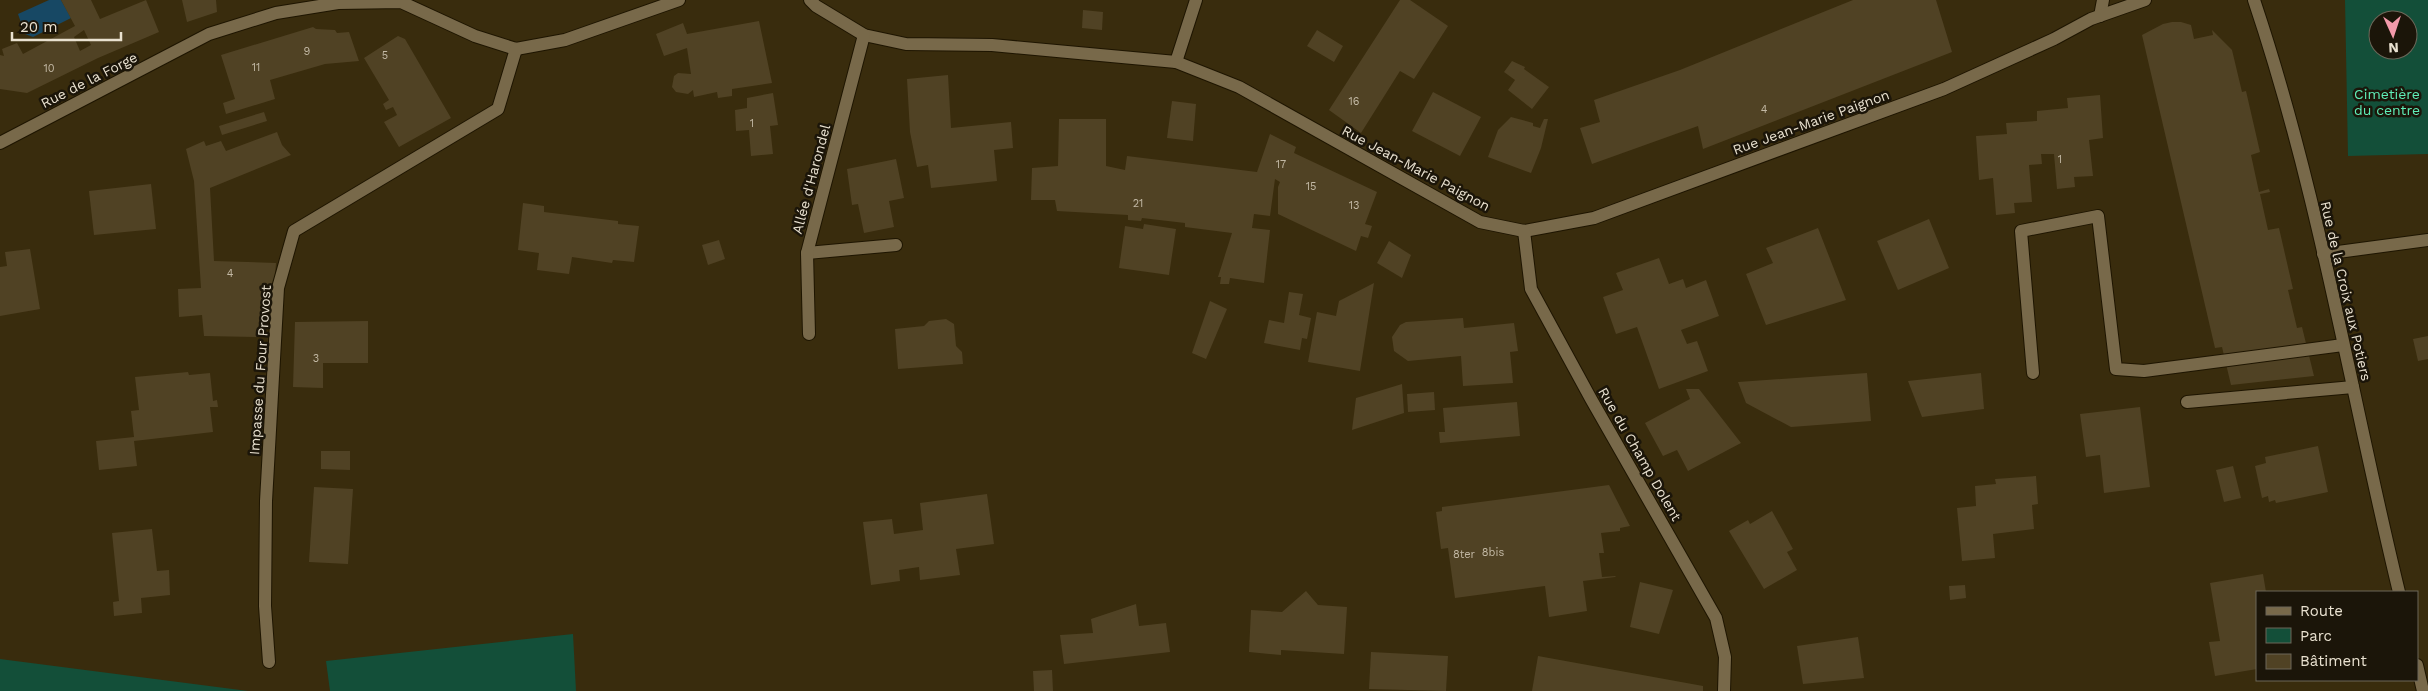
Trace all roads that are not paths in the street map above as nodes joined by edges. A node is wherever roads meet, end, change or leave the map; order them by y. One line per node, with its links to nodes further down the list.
1 (679, 0): 10 (street, Rue de la Forge)
2 (810, 0): 9 (street, Rue Jean-Marie Paignon)
3 (1196, 0): 11 (street)
4 (2103, 0): 8 (street)
5 (2145, 0): 8 (street, Rue Jean-Marie Paignon)
6 (2254, 0): 17 (street, Rue de la Croix aux Potiers)
7 (401, 1): 10 (street, Rue de la Forge); 12 (street, Rue de la Forge)
8 (2100, 16): 13 (street, Rue Jean-Marie Paignon)
9 (864, 35): 11 (street, Rue Jean-Marie Paignon); 16 (street, Allée d'Harondel)
10 (516, 49): 24 (street, Impasse du Four Provost)
11 (1176, 62): 13 (street, Rue Jean-Marie Paignon)
12 (0, 143)
13 (1524, 232): 26 (street, Rue du Champ Dolent)
14 (2428, 240): 17 (street)
15 (896, 245): 16 (street)
16 (807, 253): 18 (street, Allée d'Harondel)
17 (2323, 254): 19 (street, Rue de la Croix aux Potiers)
18 (809, 334)
19 (2343, 345): 20 (street); 21 (street, Rue de la Croix aux Potiers)
20 (2033, 374)
21 (2353, 387): 22 (street); 23 (street, Rue de la Croix aux Potiers)
22 (2187, 402)
23 (2399, 591)
24 (269, 662)
25 (2418, 669): 27 (street)
26 (1724, 691)
27 (2423, 691)

